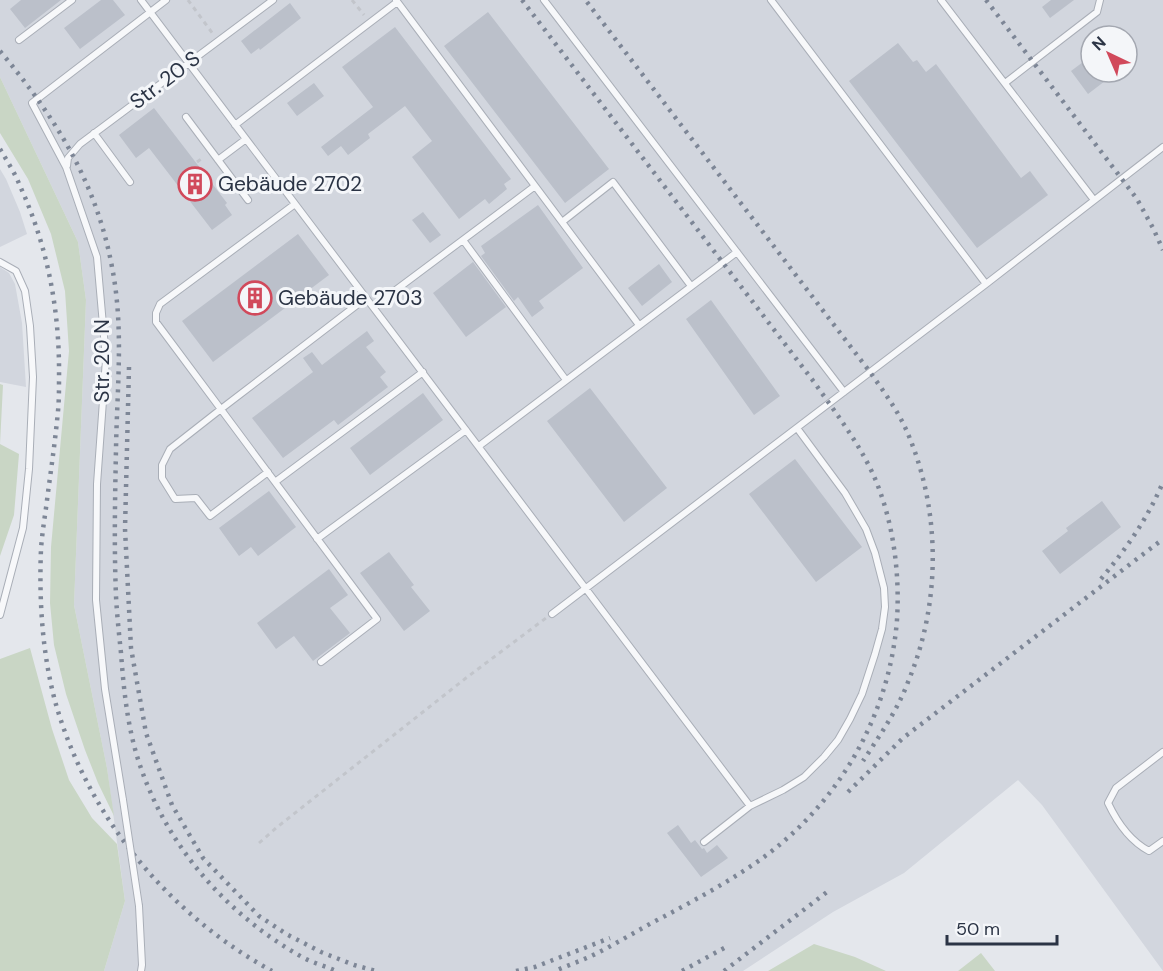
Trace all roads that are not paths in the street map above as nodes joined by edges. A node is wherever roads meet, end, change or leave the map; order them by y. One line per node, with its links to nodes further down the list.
1 (72, 0): 11 (lane)
2 (141, 0): 10 (lane)
3 (166, 0): 10 (lane, Str. 20 N)
4 (273, 0): 12 (lane, Str. 20 S)
5 (544, 0): 28 (lane)
6 (771, 0): 30 (lane)
7 (941, 0): 13 (lane)
8 (1101, 0): 13 (lane)
9 (397, 1): 15 (lane); 22 (lane)
10 (150, 12): 12 (lane); 20 (lane, Str. 20 N)
11 (19, 40)
12 (188, 63): 15 (lane); 16 (lane, Str. 20 S)
13 (1005, 83): 24 (lane)
14 (186, 117): 19 (lane)
15 (235, 125): 17 (lane)
16 (94, 133): 20 (lane, Str. 20 S); 21 (lane)
17 (246, 139): 19 (lane); 25 (lane)
18 (1163, 147): 24 (lane)
19 (218, 160): 23 (lane)
20 (66, 167): 53 (lane, Str. 20 N, bridge)
21 (130, 182)
22 (535, 186): 26 (lane); 27 (lane)
23 (248, 200)
24 (1094, 200): 30 (lane)
25 (295, 204): 32 (lane); 38 (lane)
26 (562, 222): 31 (lane); 34 (lane)
27 (463, 240): 33 (lane); 36 (lane)
28 (737, 252): 31 (lane); 37 (lane)
29 (0, 262): 47 (lane)
30 (986, 284): 37 (lane)
31 (692, 286): 34 (lane)
32 (366, 298): 33 (lane); 38 (lane)
33 (373, 307): 35 (lane)
34 (639, 326): 36 (lane)
35 (423, 372): 40 (lane); 43 (lane)
36 (566, 380): 41 (lane)
37 (844, 392): 39 (lane)
38 (220, 409): 42 (lane); 42 (lane)
39 (797, 428): 45 (lane); 50 (lane)
40 (466, 430): 41 (lane); 44 (lane)
41 (479, 446): 45 (lane)
42 (268, 472): 43 (lane)
43 (275, 482): 44 (lane)
44 (318, 538): 48 (lane)
45 (586, 588): 46 (lane); 50 (lane)
46 (552, 614)
47 (0, 615)
48 (321, 662)
49 (1163, 752): 51 (lane)
50 (750, 806): 52 (lane)
51 (1163, 841)
52 (704, 842)
53 (141, 971)

